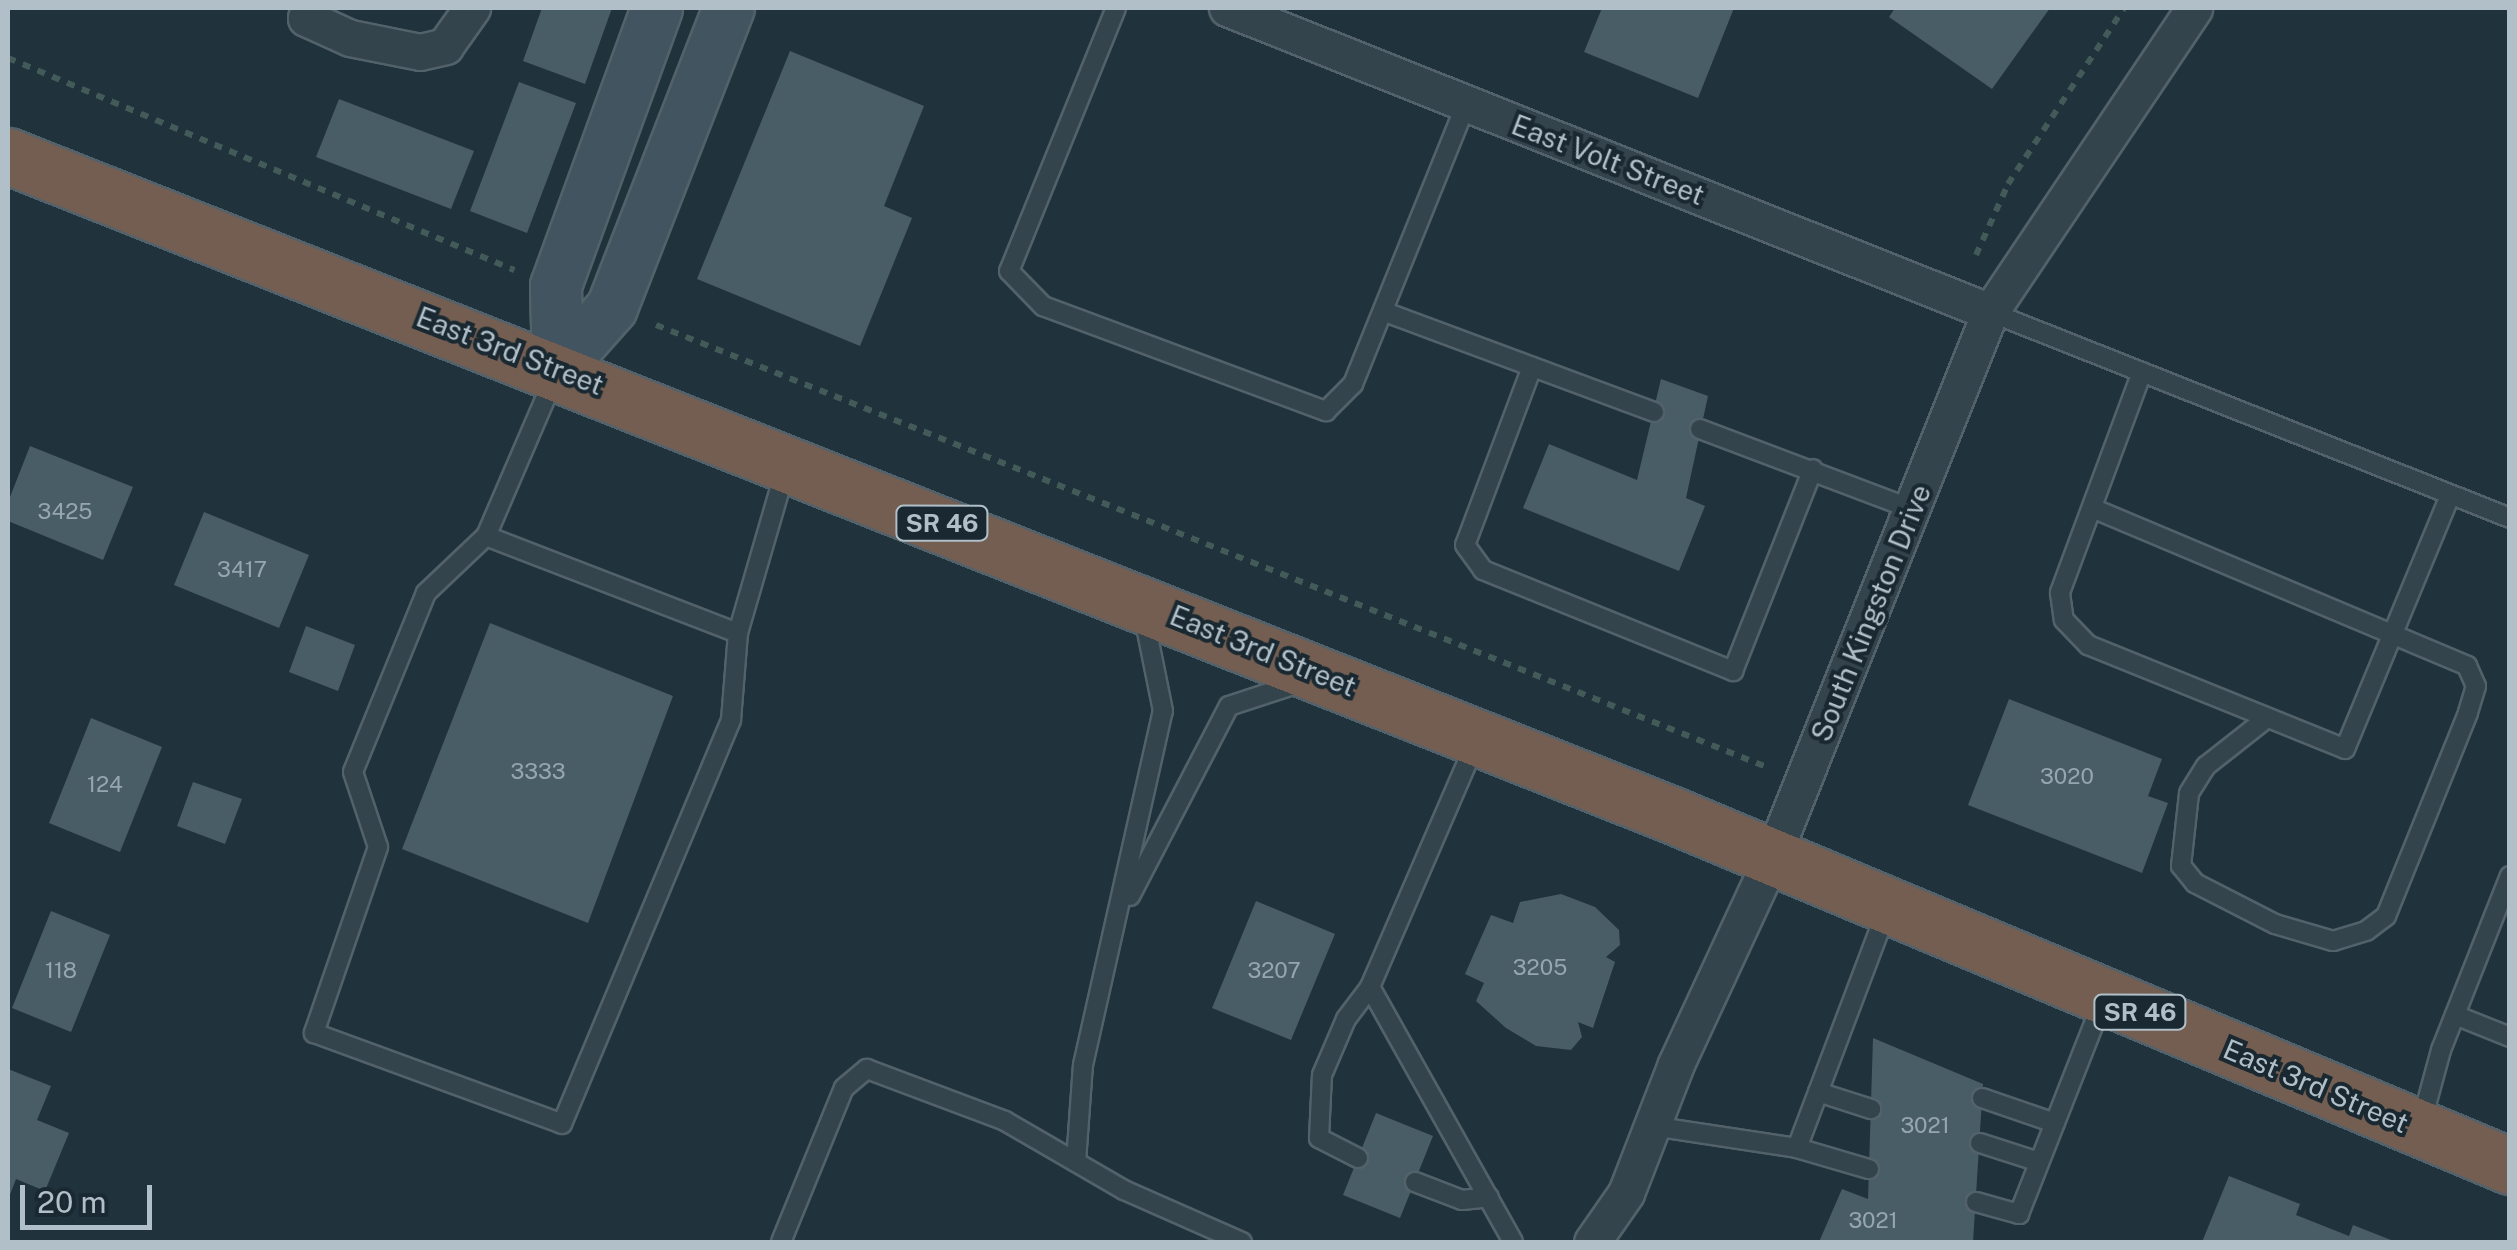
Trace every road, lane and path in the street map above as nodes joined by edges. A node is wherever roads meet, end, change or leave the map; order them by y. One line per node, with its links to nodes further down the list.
1 (311, 8): 2 (street)
2 (472, 8)
3 (657, 8): 17 (street)
4 (729, 8): 17 (street)
5 (1116, 8): 14 (lane)
6 (1227, 8): 10 (street, East Volt Street)
7 (2124, 8): 13 (path)
8 (2194, 8): 13 (street, South Kingston Drive)
9 (8, 58): 12 (path)
10 (1466, 105): 13 (street, East Volt Street); 14 (lane)
11 (8, 156): 17 (highway, East 3rd Street / SR 46)
12 (520, 273)
13 (1974, 306): 18 (lane); 25 (street, South Kingston Drive)
14 (1385, 312): 16 (lane)
15 (670, 331): 34 (path)
16 (1532, 367): 19 (lane); 22 (lane)
17 (558, 369): 21 (highway, East 3rd Street / SR 46); 27 (lane)
18 (2142, 372): 23 (lane); 24 (lane)
19 (1654, 412)
20 (1700, 429): 22 (lane)
21 (788, 461): 28 (highway, East 3rd Street / SR 46); 29 (lane)
22 (1813, 469): 25 (lane)
23 (2450, 494): 26 (lane); 30 (lane)
24 (2092, 508): 30 (lane); 32 (lane)
25 (1914, 510): 35 (street, South Kingston Drive)
26 (2510, 518)
27 (486, 536): 29 (lane); 29 (lane)
28 (1119, 594): 31 (highway, East 3rd Street / SR 46); 38 (lane)
29 (738, 633)
30 (2393, 633): 32 (lane); 32 (lane)
31 (1326, 677): 33 (highway, East 3rd Street / SR 46); 38 (lane)
32 (2268, 718)
33 (1478, 737): 35 (highway, East 3rd Street / SR 46); 39 (lane)
34 (1745, 759)
35 (1773, 856): 37 (highway, East 3rd Street / SR 46); 47 (street, South Kingston Drive)
36 (2510, 876): 41 (lane)
37 (1889, 904): 40 (highway, East 3rd Street / SR 46); 43 (lane)
38 (1118, 918): 52 (lane)
39 (1370, 988): 51 (lane); 57 (lane)
40 (2104, 997): 46 (lane); 48 (highway, East 3rd Street / SR 46)
41 (2455, 1015): 42 (lane); 48 (lane)
42 (2510, 1038)
43 (1818, 1092): 45 (lane); 50 (lane)
44 (1982, 1098): 46 (lane)
45 (1870, 1109)
46 (2055, 1123): 53 (lane)
47 (1652, 1126): 50 (lane); 62 (street, South Kingston Drive)
48 (2420, 1130): 54 (highway, East 3rd Street / SR 46)
49 (1980, 1143): 53 (lane)
50 (1797, 1148): 55 (lane)
51 (1358, 1158)
52 (1076, 1162): 59 (lane); 60 (lane)
53 (2040, 1162): 58 (lane)
54 (2510, 1166)
55 (1869, 1169)
56 (1415, 1182): 57 (lane)
57 (1489, 1197): 61 (lane)
58 (1976, 1202)
59 (781, 1242)
60 (1242, 1242)
61 (1513, 1242)
62 (1592, 1242)

